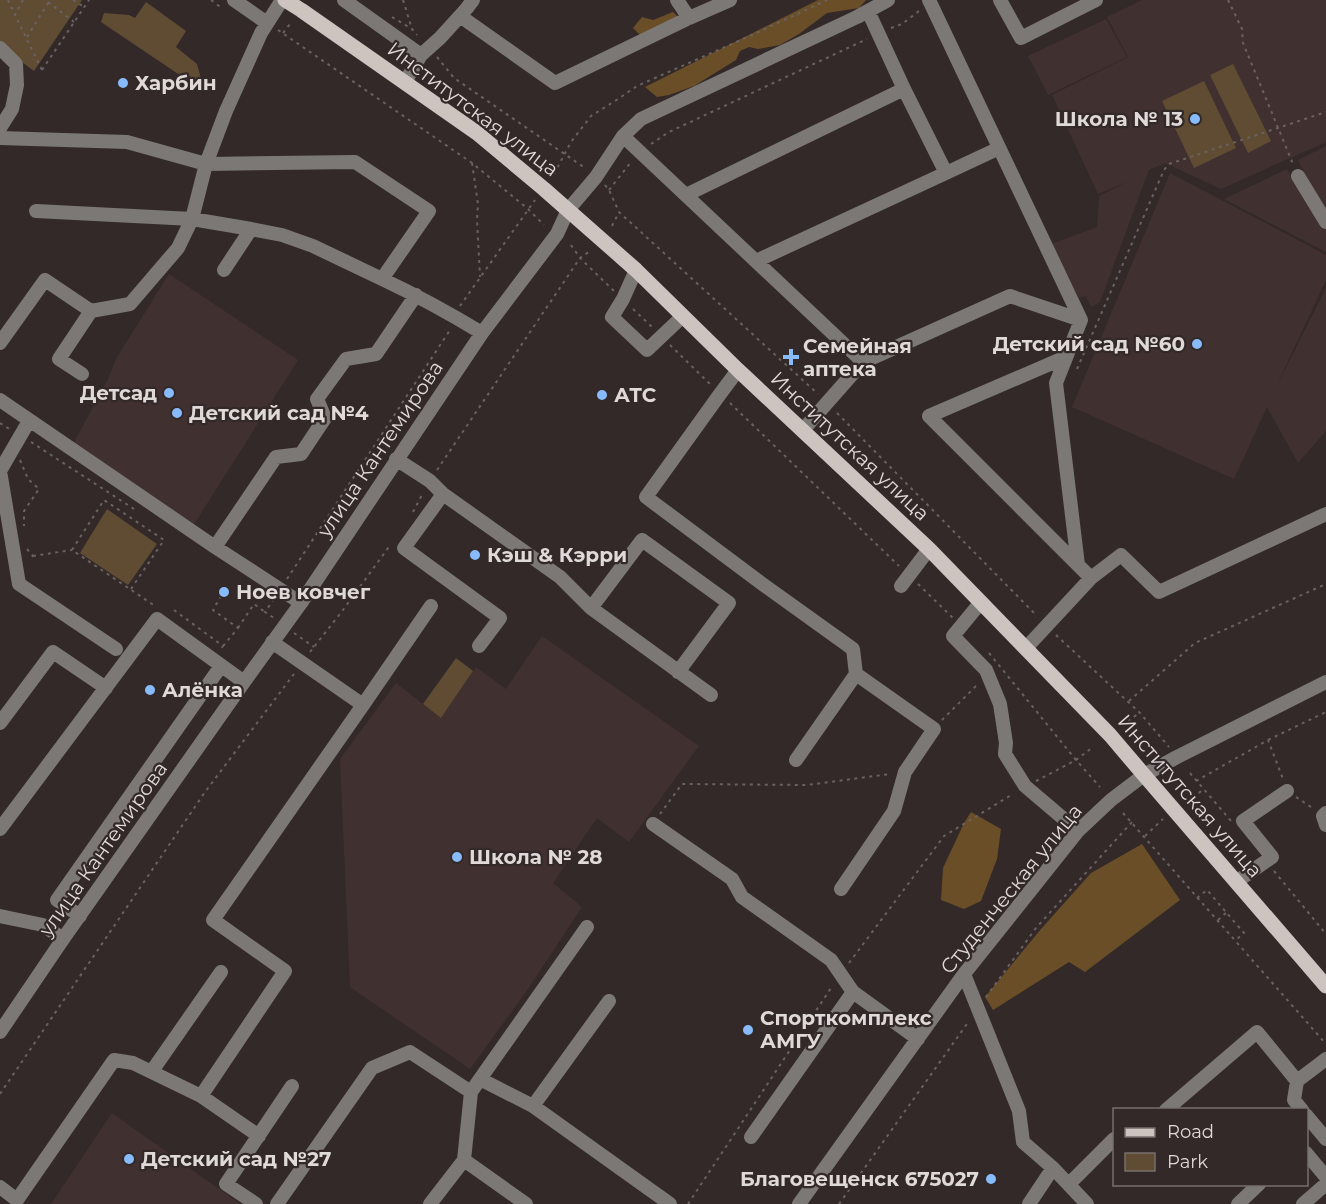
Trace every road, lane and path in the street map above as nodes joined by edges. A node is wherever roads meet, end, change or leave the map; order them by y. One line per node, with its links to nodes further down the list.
1 (8, 0): 22 (path)
2 (23, 0): 22 (path)
3 (73, 0): 19 (path)
4 (89, 0): 19 (path)
5 (211, 0): 20 (path)
6 (284, 0): 27 (street); 35 (main road, Институтская улица)
7 (344, 0): 34 (street)
8 (403, 0): 29 (path)
9 (473, 0): 23 (street)
10 (676, 0): 25 (street)
11 (730, 0): 25 (street)
12 (827, 0): 44 (path)
13 (888, 0): 21 (street, улица Кантемирова)
14 (1000, 0): 15 (street)
15 (1096, 0)
16 (1228, 0): 39 (path)
17 (49, 1): 26 (path); 32 (path)
18 (931, 2): 31 (path); 73 (street)
19 (84, 7): 26 (path)
20 (232, 7): 27 (street)
21 (868, 10): 31 (street); 40 (street, улица Кантемирова)
22 (15, 15): 32 (path)
23 (459, 16): 25 (street); 34 (street)
24 (393, 17): 29 (path)
25 (689, 18)
26 (74, 22): 32 (path)
27 (267, 22): 30 (path); 46 (street)
28 (290, 24): 30 (path)
29 (412, 29): 34 (path)
30 (282, 33): 45 (path)
31 (878, 34): 36 (street); 43 (path)
32 (27, 37)
33 (0, 48): 38 (street)
34 (425, 51): 35 (street); 44 (path)
35 (405, 82): 54 (main road, Институтская улица)
36 (904, 89): 48 (street); 51 (street)
37 (1326, 112): 39 (path)
38 (0, 128)
39 (1278, 128): 50 (path); 80 (path)
40 (623, 136): 43 (street); 54 (street, улица Кантемирова)
41 (0, 138): 46 (street)
42 (993, 151): 48 (street)
43 (639, 152): 51 (street); 56 (path)
44 (565, 153): 47 (path); 49 (path)
45 (472, 163): 53 (path); 66 (path)
46 (206, 164): 58 (street); 67 (street)
47 (587, 170)
48 (946, 173): 63 (street)
49 (554, 174)
50 (1298, 176): 57 (street)
51 (686, 195): 63 (street)
52 (536, 199): 53 (path)
53 (528, 209): 59 (path); 66 (path)
54 (568, 210): 65 (main road, Институтская улица); 74 (street, улица Кантемирова)
55 (36, 211): 58 (street)
56 (619, 212): 60 (path); 84 (path)
57 (1324, 213)
58 (192, 219): 61 (street); 70 (street)
59 (544, 225)
60 (612, 226)
61 (251, 229): 64 (street); 67 (street)
62 (571, 245): 69 (path)
63 (756, 261): 78 (street)
64 (224, 270)
65 (636, 270): 69 (street); 72 (main road, Институтская улица)
66 (480, 277): 71 (path)
67 (382, 279): 68 (street)
68 (416, 295): 71 (street); 96 (street)
69 (623, 299): 75 (path); 75 (street)
70 (91, 311): 76 (street); 81 (street)
71 (455, 316): 74 (street); 106 (path)
72 (683, 316): 75 (street); 79 (main road, Институтская улица)
73 (1081, 320): 77 (street); 78 (street)
74 (482, 333): 89 (street, улица Кантемирова)
75 (661, 336): 82 (path)
76 (0, 343)
77 (1066, 357): 101 (street); 101 (street)
78 (863, 362): 84 (street)
79 (738, 370): 82 (street); 87 (main road, Институтская улица)
80 (1076, 371)
81 (82, 374)
82 (720, 394): 103 (path); 129 (street)
83 (0, 400): 85 (street)
84 (827, 403): 87 (street); 117 (path)
85 (29, 421): 88 (street); 96 (street)
86 (0, 423): 88 (path)
87 (803, 430): 97 (main road, Институтская улица)
88 (21, 436): 92 (path); 125 (street)
89 (396, 459): 91 (street); 109 (street, улица Кантемирова)
90 (20, 461): 94 (path)
91 (443, 494): 111 (street); 122 (street)
92 (139, 512)
93 (1326, 514): 102 (street)
94 (23, 532)
95 (23, 543): 99 (path)
96 (215, 548): 106 (street)
97 (929, 549): 103 (street); 108 (main road, Институтская улица)
98 (72, 550): 99 (path); 105 (path); 105 (path)
99 (33, 556): 100 (path)
100 (25, 564)
101 (1078, 565): 102 (street)
102 (1091, 578): 117 (street)
103 (905, 581): 116 (path)
104 (1326, 584): 135 (path)
105 (131, 589): 114 (path)
106 (281, 589): 109 (street); 113 (path)
107 (221, 596): 118 (path)
108 (981, 602): 116 (street); 124 (main road, Институтская улица)
109 (301, 603): 120 (street, улица Кантемирова)
110 (431, 606): 136 (street)
111 (591, 608): 128 (street); 128 (street)
112 (174, 610): 121 (path)
113 (265, 612): 115 (path); 118 (path)
114 (145, 614)
115 (279, 622)
116 (961, 626): 130 (street)
117 (1047, 626): 124 (street); 135 (path)
118 (238, 627): 121 (path)
119 (294, 632): 123 (path)
120 (272, 642): 131 (street, улица Кантемирова); 136 (street)
121 (223, 646): 127 (path)
122 (479, 646)
123 (314, 647)
124 (1026, 648): 148 (main road, Институтская улица)
125 (116, 649)
126 (986, 650): 146 (path)
127 (217, 663): 131 (street); 133 (street); 167 (street)
128 (678, 672): 134 (street)
129 (856, 674): 141 (street); 145 (street)
130 (988, 674): 141 (path); 150 (street)
131 (244, 682): 167 (street, улица Кантемирова)
132 (1326, 682): 148 (street, Студенческая улица)
133 (106, 688): 139 (street); 159 (street)
134 (711, 695)
135 (1128, 702): 138 (path)
136 (363, 705): 187 (street)
137 (1326, 712): 142 (path)
138 (1140, 713): 140 (path); 144 (path)
139 (0, 723)
140 (1122, 726)
141 (934, 729): 147 (street)
142 (1268, 740): 149 (path); 153 (path)
143 (1094, 747): 146 (path)
144 (1168, 747)
145 (796, 760)
146 (1076, 760): 150 (path); 151 (path)
147 (905, 772): 158 (path); 163 (street)
148 (1144, 776): 160 (street, Студенческая улица); 162 (main road, Институтская улица)
149 (1196, 781)
150 (1025, 786): 160 (street); 174 (path)
151 (1100, 787)
152 (1203, 790): 154 (path)
153 (1287, 791): 156 (path); 162 (street)
154 (1186, 801)
155 (1123, 813): 161 (path)
156 (1325, 818)
157 (1162, 819): 161 (path)
158 (653, 824): 174 (street)
159 (0, 829)
160 (1078, 831): 173 (street, Студенческая улица)
161 (1144, 836): 164 (path)
162 (1236, 882): 175 (main road, Институтская улица)
163 (841, 889)
164 (1197, 898): 165 (path); 168 (path)
165 (1227, 912): 168 (path); 171 (path)
166 (0, 916): 170 (street)
167 (80, 916): 170 (street, улица Кантемирова)
168 (1217, 921): 171 (path)
169 (587, 927): 183 (street)
170 (63, 939): 178 (street, улица Кантемирова)
171 (1235, 941): 180 (path)
172 (221, 972): 182 (street)
173 (964, 974): 179 (street, Студенческая улица); 198 (street)
174 (840, 975): 176 (street); 209 (path)
175 (1326, 986)
176 (852, 992): 179 (street); 193 (street)
177 (609, 1001): 188 (street)
178 (0, 1032)
179 (918, 1038): 210 (street, Студенческая улица)
180 (1326, 1044)
181 (1326, 1059): 184 (street)
182 (152, 1071): 187 (street); 203 (street)
183 (480, 1079): 186 (street); 188 (street)
184 (1298, 1081): 189 (street); 190 (street)
185 (292, 1086): 192 (street)
186 (471, 1092): 197 (street); 205 (street)
187 (201, 1096): 192 (street)
188 (533, 1106): 208 (street)
189 (1297, 1106)
190 (1168, 1108)
191 (1308, 1117): 194 (street)
192 (259, 1136): 204 (street)
193 (751, 1137)
194 (1326, 1139)
195 (1113, 1140): 200 (street)
196 (1308, 1156): 199 (street)
197 (464, 1160): 206 (street); 207 (street)
198 (1053, 1168): 200 (street); 211 (street)
199 (1326, 1177)
200 (1069, 1184): 212 (street)
201 (1326, 1184): 214 (street)
202 (1258, 1186): 213 (street)
203 (0, 1187)
204 (256, 1204)
205 (277, 1204)
206 (430, 1204)
207 (526, 1204)
208 (670, 1204)
209 (688, 1204)
210 (799, 1204)
211 (1029, 1204)
212 (1087, 1204)
213 (1238, 1204)
214 (1303, 1204)

